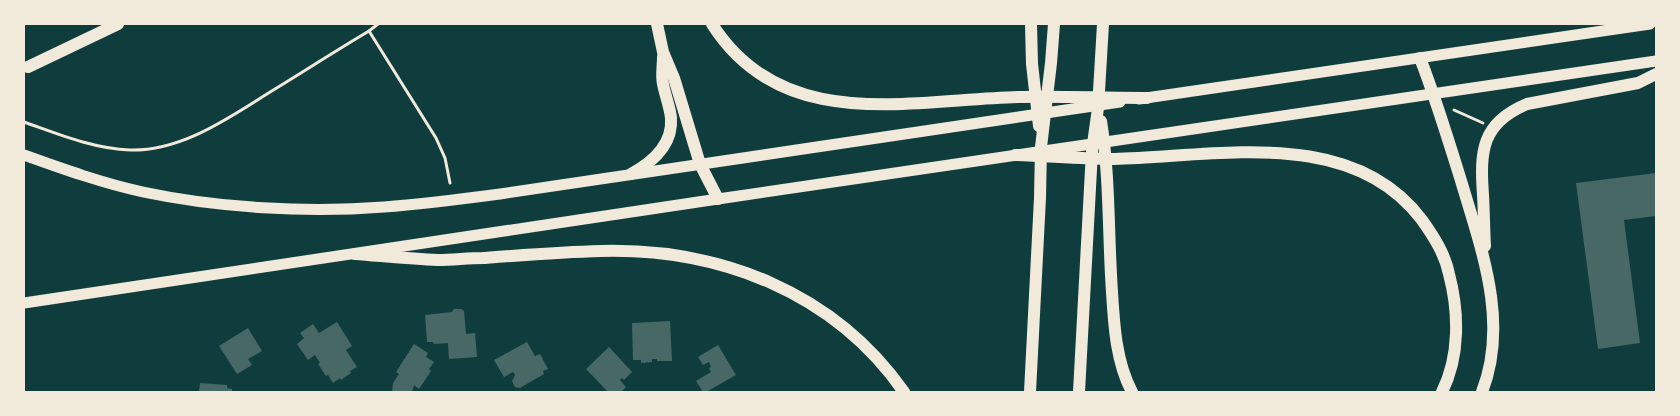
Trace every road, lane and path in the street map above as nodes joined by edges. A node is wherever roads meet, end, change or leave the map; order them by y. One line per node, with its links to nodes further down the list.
1 (118, 24): 13 (highway)
2 (378, 24): 9 (path)
3 (657, 24): 10 (highway)
4 (712, 24): 16 (highway)
5 (1031, 24): 21 (highway)
6 (1054, 24): 21 (highway)
7 (1103, 24): 17 (highway)
8 (1650, 24): 11 (highway)
9 (369, 31): 19 (path); 26 (path)
10 (663, 52): 24 (highway); 25 (highway)
11 (1420, 58): 15 (highway); 16 (highway)
12 (1656, 61): 15 (highway)
13 (28, 67)
14 (1656, 74): 29 (highway)
15 (1434, 94): 23 (highway); 29 (highway)
16 (1147, 98): 24 (highway)
17 (1098, 108): 33 (highway); 34 (highway)
18 (1454, 110): 20 (path)
19 (24, 122)
20 (1486, 125)
21 (1041, 147): 32 (highway)
22 (24, 155): 25 (highway)
23 (1015, 156): 27 (highway); 35 (highway)
24 (700, 164): 25 (highway); 27 (highway)
25 (631, 174)
26 (450, 183)
27 (718, 199): 28 (highway)
28 (355, 254): 30 (highway); 31 (highway)
29 (1486, 263): 36 (highway)
30 (24, 303)
31 (904, 392)
32 (1030, 392)
33 (1079, 392)
34 (1132, 392)
35 (1442, 392)
36 (1482, 392)

